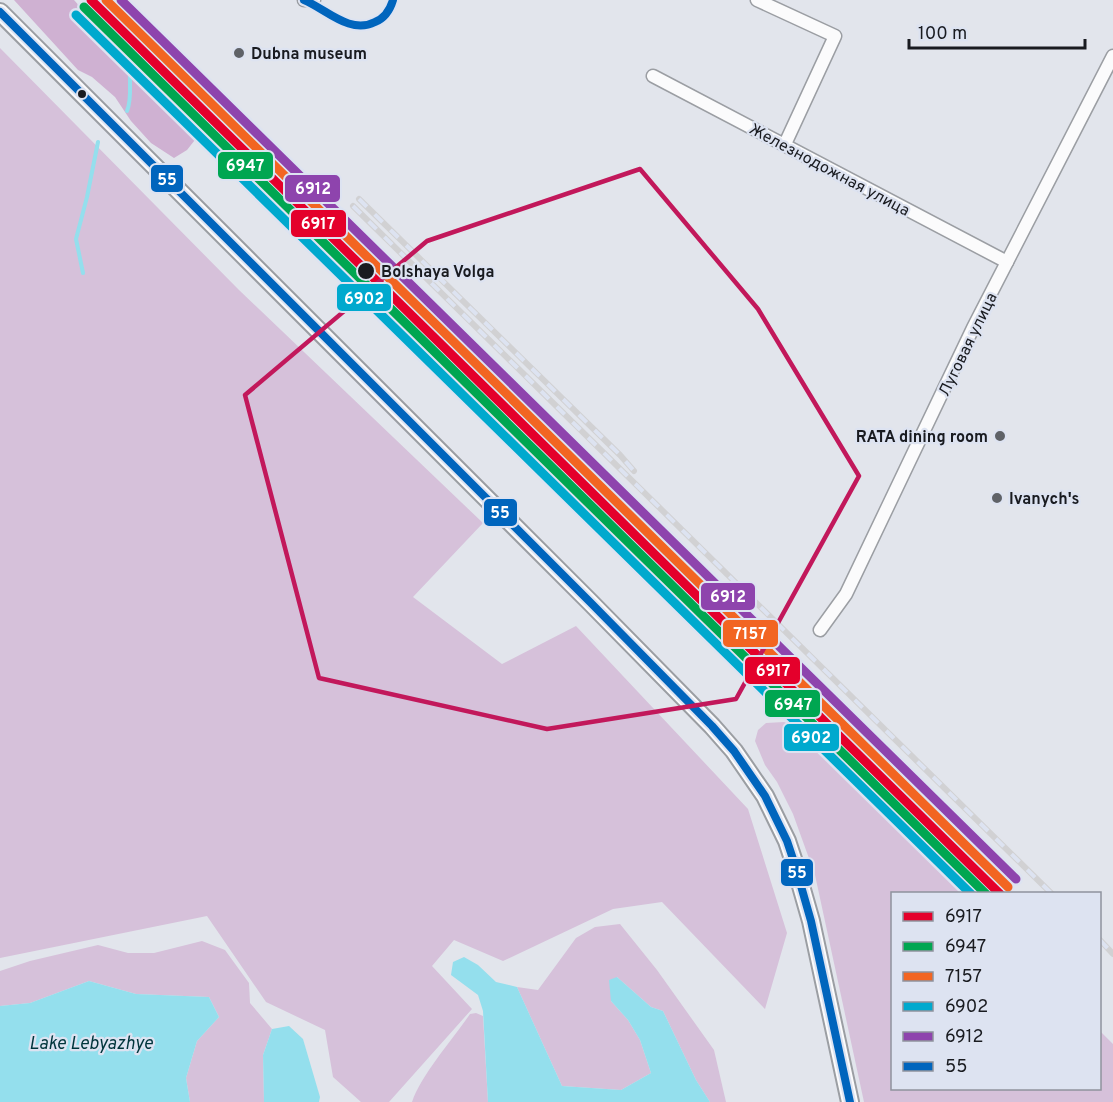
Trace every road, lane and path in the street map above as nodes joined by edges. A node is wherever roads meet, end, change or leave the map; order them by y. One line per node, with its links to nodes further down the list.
1 (304, 0): 2 (street)
2 (314, 0)
3 (757, 0): 7 (street)
4 (0, 12): 10 (main road)
5 (1113, 56): 8 (street, Луговая улица)
6 (653, 76): 7 (street, Железнодожная улица)
7 (785, 144): 8 (street, Железнодожная улица)
8 (1007, 262): 9 (street, Луговая улица)
9 (820, 630)
10 (850, 1102)

